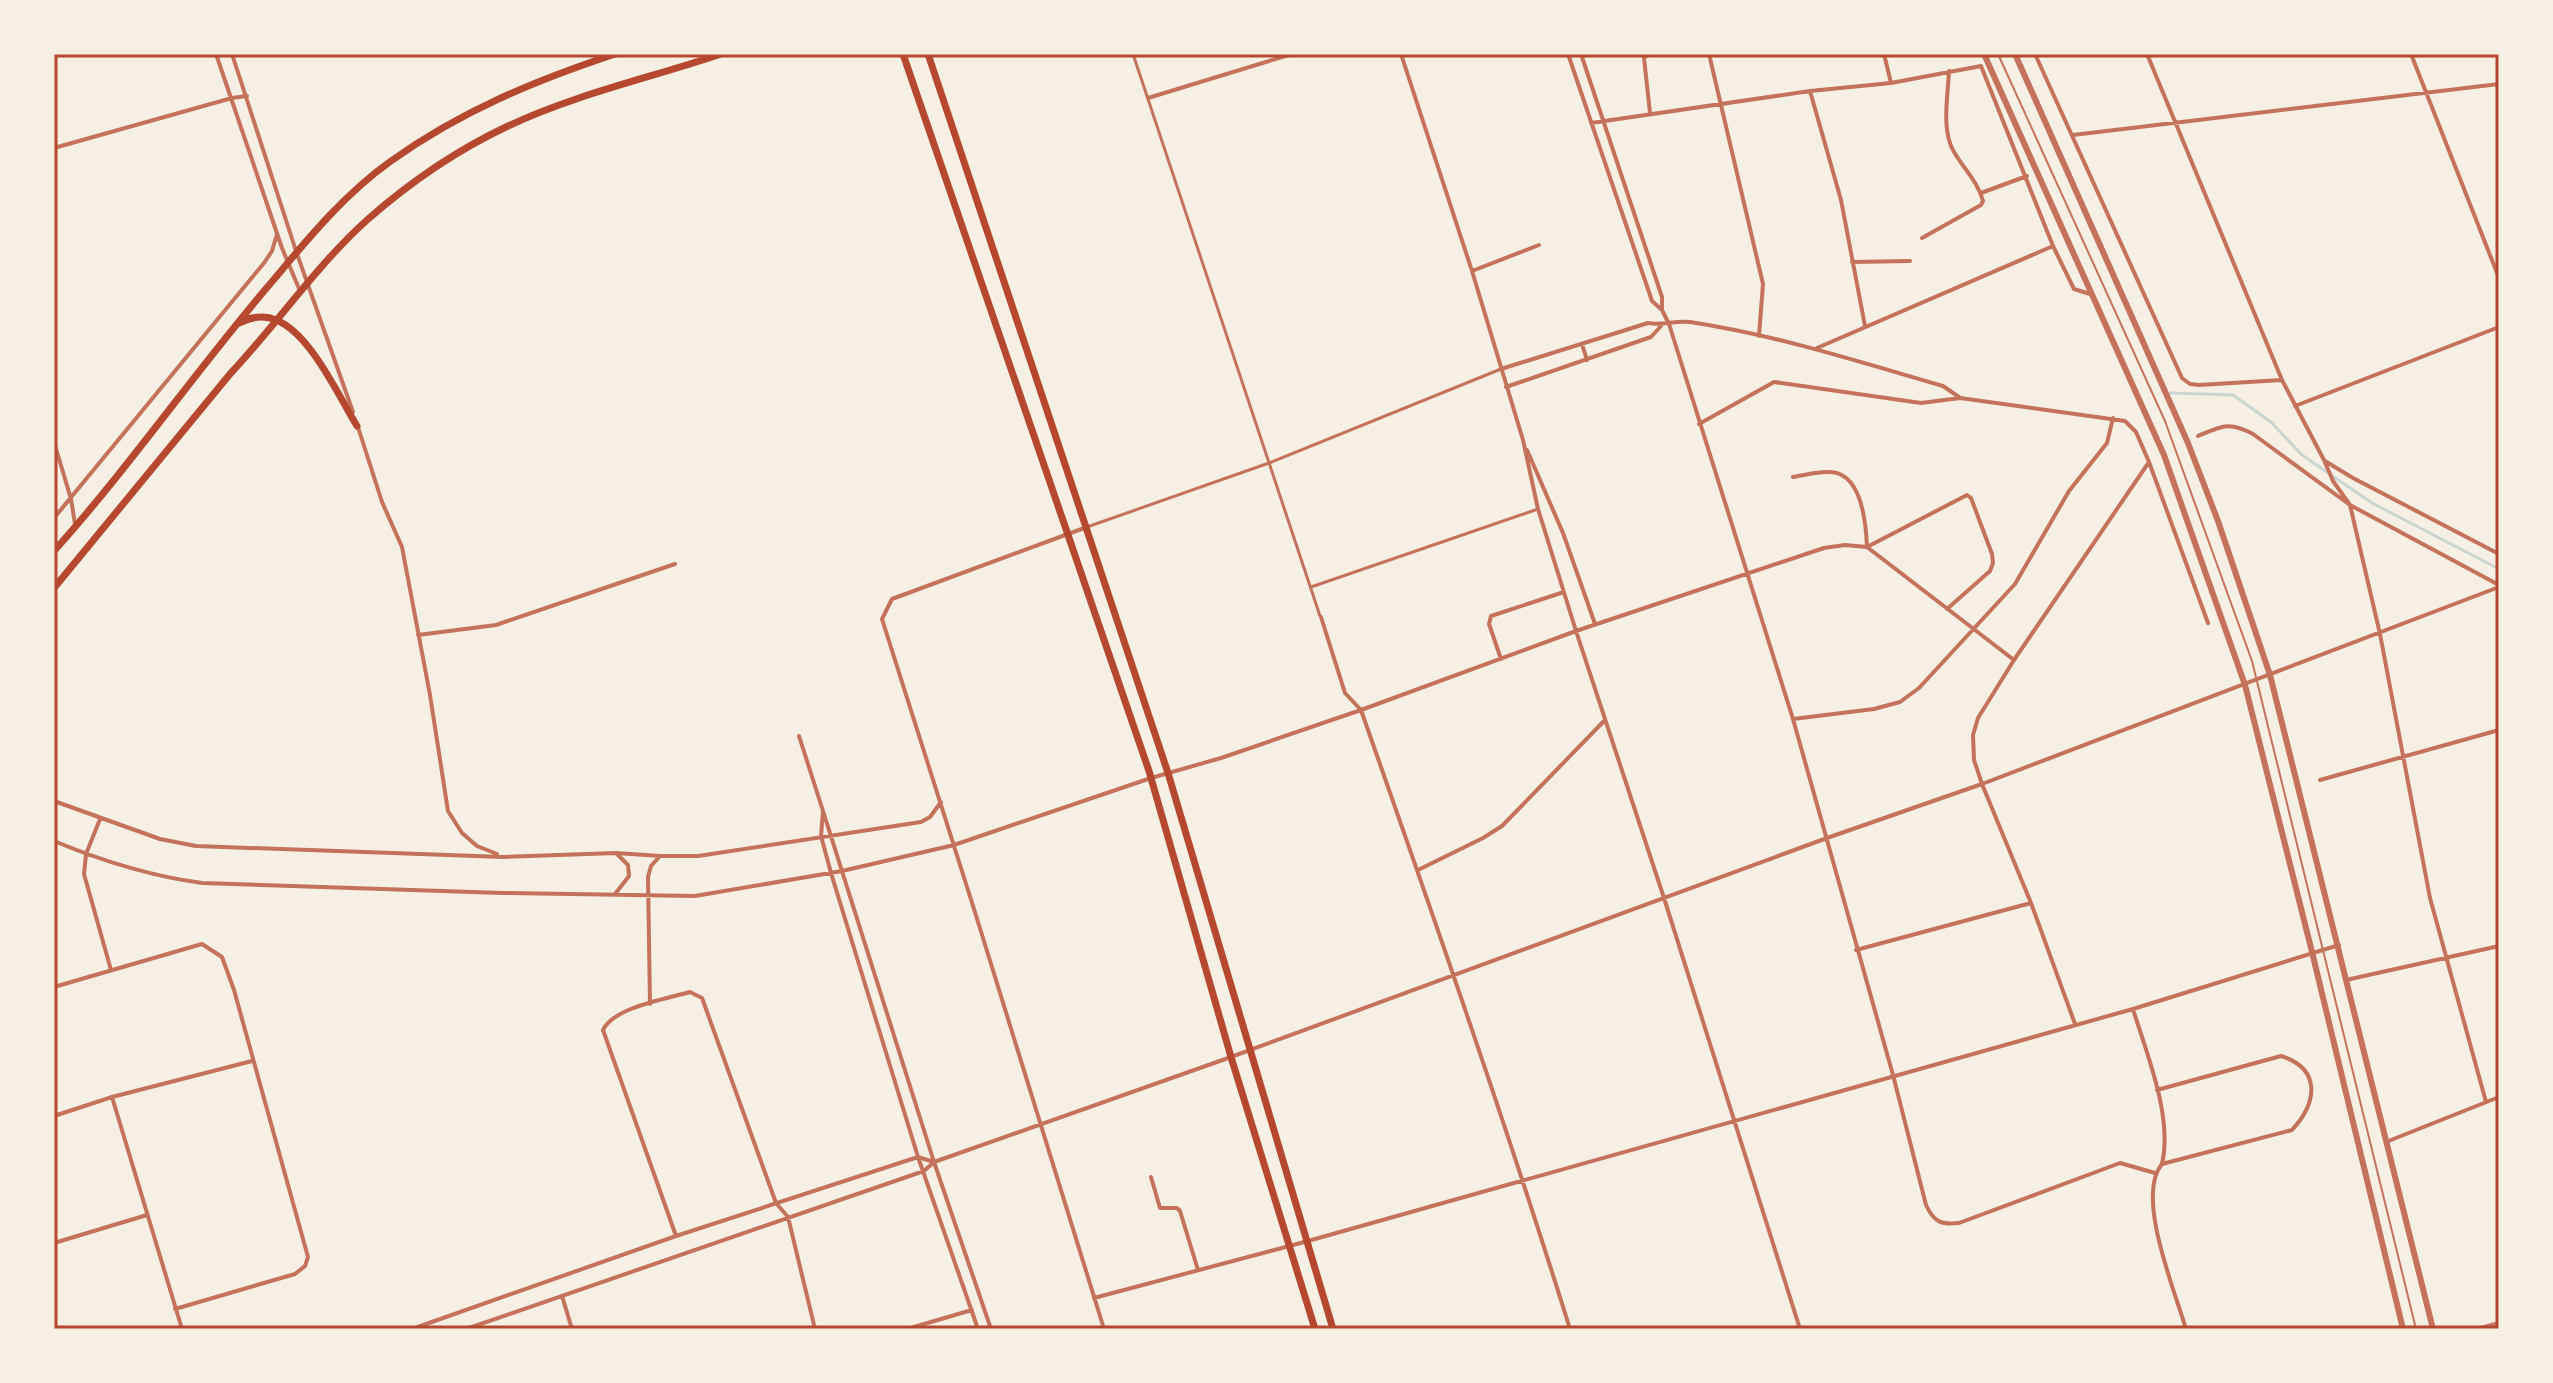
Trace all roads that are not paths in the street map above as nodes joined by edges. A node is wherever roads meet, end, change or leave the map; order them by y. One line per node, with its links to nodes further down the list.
1 (216, 54): 27 (street)
2 (232, 54): 26 (street)
3 (615, 54): 42 (main road)
4 (721, 54): 48 (main road)
5 (903, 54): 83 (main road)
6 (928, 54): 82 (main road)
7 (1133, 54): 28 (street)
8 (1292, 54): 28 (street)
9 (1401, 54): 46 (street)
10 (1568, 54): 32 (street)
11 (1581, 54): 31 (street)
12 (1649, 54): 30 (street)
13 (1709, 54): 29 (street)
14 (1884, 54): 22 (street)
15 (1984, 54): 50 (street)
16 (1998, 54): 104 (lane)
17 (2015, 54): 103 (street)
18 (2035, 54): 34 (street)
19 (2147, 54): 33 (street)
20 (2411, 54): 25 (street)
21 (1949, 71): 22 (street); 36 (street); 37 (street)
22 (1891, 83): 24 (street)
23 (2499, 84): 25 (street)
24 (1810, 91): 29 (street); 44 (street)
25 (2425, 92): 33 (street); 47 (street)
26 (247, 96): 27 (street); 42 (street)
27 (232, 98): 35 (street); 38 (street)
28 (1148, 98): 75 (street)
29 (1721, 106): 30 (street); 58 (street)
30 (1650, 113): 31 (street)
31 (1603, 120): 32 (street); 51 (street)
32 (1591, 123): 51 (street)
33 (2174, 123): 34 (street); 63 (street)
34 (2072, 135): 63 (street)
35 (54, 148)
36 (2027, 176): 37 (street); 41 (street)
37 (1981, 193): 39 (street)
38 (277, 234): 45 (street); 77 (street)
39 (1922, 238)
40 (1539, 245): 46 (street)
41 (2053, 246): 50 (street); 56 (street)
42 (296, 251): 45 (main road); 48 (street)
43 (1910, 261): 44 (street)
44 (1852, 262): 56 (street)
45 (288, 263): 49 (street); 54 (main road)
46 (1472, 271): 62 (street)
47 (2499, 278)
48 (308, 281): 49 (main road); 69 (street)
49 (300, 291): 52 (main road)
50 (2090, 294): 105 (street)
51 (1662, 310): 53 (street)
52 (277, 320): 54 (main road); 69 (main road); 91 (main road)
53 (1669, 324): 55 (street); 58 (street); 68 (street)
54 (233, 326): 81 (main road)
55 (1661, 326): 59 (street); 61 (street)
56 (1865, 327): 60 (street)
57 (2499, 327): 66 (street)
58 (1759, 336): 60 (street)
59 (1582, 344): 61 (street); 62 (street)
60 (1814, 349): 65 (street)
61 (1587, 360): 64 (street)
62 (1501, 369): 64 (street); 75 (street)
63 (2282, 380): 66 (street)
64 (1506, 387): 71 (street)
65 (1960, 398): 67 (street); 68 (street)
66 (2295, 406): 74 (street)
67 (2113, 418): 73 (street); 97 (street)
68 (1699, 424): 88 (street)
69 (357, 426): 100 (street)
70 (2198, 436): 78 (street)
71 (1523, 440): 79 (street); 96 (street)
72 (54, 442): 77 (street)
73 (2149, 462): 95 (street); 102 (street)
74 (2324, 462): 78 (street); 86 (street)
75 (1269, 463): 82 (street); 90 (street)
76 (1793, 477): 84 (street)
77 (71, 499): 80 (street); 81 (street)
78 (2350, 505): 89 (street); 99 (street)
79 (1538, 509): 90 (street); 92 (street)
80 (54, 518)
81 (75, 527): 85 (main road)
82 (1087, 527): 83 (street); 112 (main road)
83 (1069, 533): 113 (main road); 117 (street)
84 (1867, 547): 88 (street); 93 (street); 93 (street)
85 (54, 551)
86 (2499, 554)
87 (675, 564): 100 (street)
88 (1747, 575): 96 (street); 107 (street)
89 (2499, 586): 99 (street)
90 (1311, 587): 94 (street)
91 (54, 588)
92 (1564, 592): 98 (street); 101 (street)
93 (1947, 609): 97 (street)
94 (1321, 617): 106 (street)
95 (2208, 623)
96 (1595, 625): 98 (street)
97 (1974, 630): 102 (street); 107 (street)
98 (1576, 631): 101 (street); 108 (street)
99 (2380, 634): 103 (street); 111 (street)
100 (418, 635): 128 (street)
101 (1501, 659): 106 (street)
102 (2014, 660): 115 (street)
103 (2270, 675): 104 (street); 136 (street)
104 (2257, 680): 105 (street); 138 (lane)
105 (2245, 685): 115 (street); 140 (street)
106 (1361, 710): 112 (street); 129 (street)
107 (1793, 719): 122 (street)
108 (1605, 720): 129 (street); 134 (street)
109 (2499, 730): 111 (street)
110 (799, 736): 118 (street)
111 (2403, 756): 114 (street); 141 (street)
112 (1168, 773): 113 (street); 149 (main road)
113 (1151, 778): 124 (street); 150 (main road)
114 (2320, 780)
115 (1982, 784): 122 (street); 135 (street)
116 (54, 801): 119 (street)
117 (941, 802): 120 (street); 124 (street)
118 (823, 811): 120 (street); 121 (street)
119 (100, 818): 126 (street); 128 (street)
120 (832, 835): 121 (street); 130 (street)
121 (821, 836): 127 (street); 131 (street)
122 (1827, 838): 134 (street); 139 (street)
123 (54, 841): 126 (street)
124 (954, 845): 130 (street); 159 (street)
125 (616, 853): 127 (street); 128 (street); 132 (street)
126 (86, 854): 132 (street); 142 (street)
127 (660, 856): 133 (street)
128 (503, 857)
129 (1418, 870): 143 (street)
130 (842, 871): 131 (street); 162 (street)
131 (831, 873): 133 (street); 161 (street)
132 (613, 895): 133 (street)
133 (647, 895): 146 (street)
134 (1664, 898): 143 (street); 158 (street)
135 (2031, 903): 139 (street); 148 (street)
136 (2339, 945): 138 (street); 144 (street)
137 (2499, 946): 141 (street)
138 (2323, 949): 140 (street); 197 (lane)
139 (1856, 950): 152 (street)
140 (2312, 952): 147 (street); 196 (street)
141 (2447, 957): 144 (street); 156 (street)
142 (111, 970): 145 (street); 151 (street)
143 (1454, 974): 149 (street); 167 (street)
144 (2346, 980): 160 (street)
145 (54, 987)
146 (650, 1004): 168 (street); 171 (street)
147 (2133, 1009): 148 (street); 153 (street)
148 (2075, 1024): 152 (street)
149 (1251, 1050): 150 (street); 172 (main road)
150 (1231, 1057): 159 (street); 174 (main road)
151 (252, 1061): 154 (street); 178 (street)
152 (1893, 1075): 158 (street); 165 (street)
153 (2157, 1090): 163 (street); 163 (street)
154 (112, 1097): 157 (street); 169 (street)
155 (2499, 1097): 156 (street)
156 (2486, 1102): 160 (street)
157 (54, 1116)
158 (1734, 1119): 167 (street); 181 (street)
159 (1041, 1125): 162 (street); 177 (street)
160 (2385, 1142): 198 (street)
161 (918, 1157): 162 (street); 164 (street); 168 (street)
162 (934, 1162): 164 (street); 189 (street)
163 (2162, 1164): 165 (street)
164 (924, 1171): 170 (street); 179 (street)
165 (2155, 1173): 195 (street)
166 (1151, 1177): 175 (street)
167 (1523, 1179): 172 (street); 193 (street)
168 (776, 1203): 170 (street); 171 (street)
169 (147, 1215): 173 (street); 178 (street)
170 (788, 1217): 176 (street); 186 (street)
171 (676, 1236): 183 (street)
172 (1308, 1241): 174 (street); 192 (main road)
173 (54, 1243)
174 (1289, 1245): 175 (street); 191 (main road)
175 (1198, 1270): 177 (street)
176 (562, 1296): 184 (street); 185 (street)
177 (1094, 1298): 190 (street)
178 (175, 1309): 182 (street)
179 (972, 1310): 187 (street); 188 (street)
180 (2499, 1323): 199 (street)
181 (1799, 1328): 194 (street)
182 (182, 1329)
183 (412, 1329)
184 (466, 1329)
185 (572, 1329)
186 (815, 1329)
187 (907, 1329)
188 (978, 1329)
189 (991, 1329)
190 (1104, 1329)
191 (1315, 1329)
192 (1333, 1329)
193 (1570, 1329)
194 (1791, 1329)
195 (2186, 1329)
196 (2403, 1329)
197 (2416, 1329)
198 (2433, 1329)
199 (2477, 1329)

